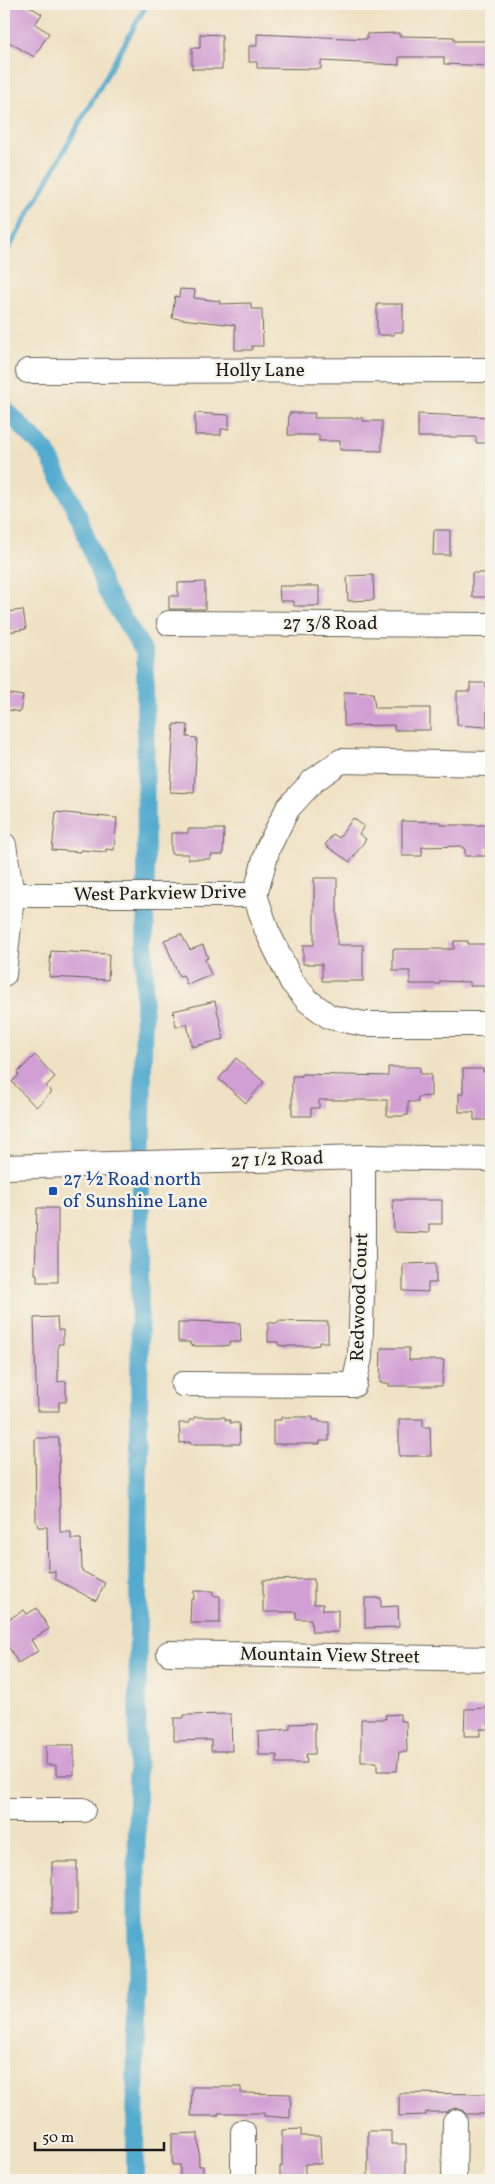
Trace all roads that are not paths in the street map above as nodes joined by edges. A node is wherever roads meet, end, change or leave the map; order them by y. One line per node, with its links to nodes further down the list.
1 (491, 370): 2 (street, Holly Lane)
2 (28, 372)
3 (169, 623): 4 (street, 27 3/8 Road)
4 (491, 625)
5 (491, 764): 8 (street, West Parkview Drive)
6 (4, 845): 7 (street)
7 (12, 895): 8 (street, West Parkview Drive); 9 (street)
8 (255, 895): 10 (street)
9 (4, 974)
10 (491, 1024)
11 (363, 1157): 12 (street, 27 1/2 Road); 13 (street, 27 1/2 Road); 14 (street, Redwood Court)
12 (491, 1159)
13 (4, 1166)
14 (183, 1384)
15 (169, 1654): 16 (street, Mountain View Street)
16 (491, 1659)
17 (4, 1810): 18 (street)
18 (83, 1810)
19 (455, 2122): 22 (street)
20 (243, 2132): 21 (street)
21 (243, 2180)
22 (454, 2180)

